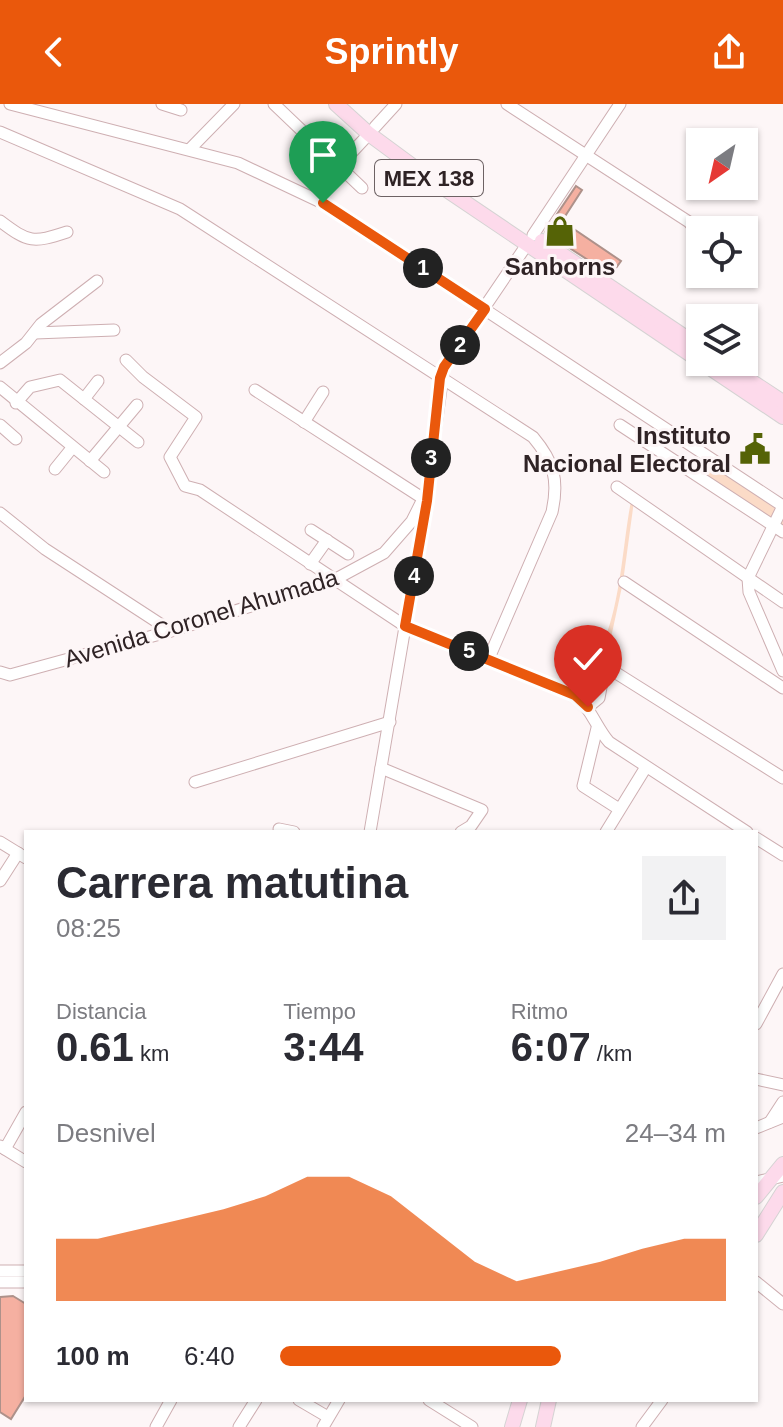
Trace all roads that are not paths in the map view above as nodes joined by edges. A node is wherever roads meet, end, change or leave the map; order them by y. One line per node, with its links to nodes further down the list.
1 (10, 104): 13 (street)
2 (162, 104): 10 (street)
3 (234, 104): 13 (street)
4 (274, 104): 15 (street)
5 (336, 104): 11 (main road, MEX 138)
6 (351, 104): 11 (main road, MEX 138)
7 (396, 104): 11 (street)
8 (507, 104): 14 (street)
9 (620, 104): 14 (street, Avenida Coronel Ahumada)
10 (181, 110)
11 (372, 130): 15 (street); 20 (main road, MEX 138)
12 (0, 132): 31 (street)
13 (190, 149): 22 (street)
14 (586, 155): 17 (street); 20 (street, Avenida Coronel Ahumada)
15 (339, 166): 16 (street)
16 (362, 188)
17 (686, 220)
18 (0, 221): 19 (street)
19 (67, 232)
20 (530, 239): 22 (street, Avenida Coronel Ahumada); 25 (main road, MEX 138); 26 (main road, MEX 138)
21 (97, 281): 24 (street)
22 (485, 309): 31 (street, Avenida Coronel Ahumada); 53 (street)
23 (114, 330): 24 (street)
24 (35, 333): 28 (street)
25 (686, 338)
26 (686, 351)
27 (126, 360): 61 (street)
28 (0, 363)
29 (722, 376): 40 (main road, MEX 138)
30 (743, 376): 37 (main road)
31 (440, 378): 52 (street, Avenida Coronel Ahumada); 68 (street)
32 (98, 381): 36 (street)
33 (0, 387): 38 (street)
34 (255, 390): 41 (street)
35 (323, 392): 41 (street)
36 (84, 399): 38 (street); 44 (street)
37 (783, 402)
38 (16, 403): 47 (street)
39 (137, 405): 44 (street)
40 (783, 417)
41 (304, 422): 52 (street)
42 (0, 425): 45 (street)
43 (620, 425): 55 (street)
44 (119, 427): 46 (street); 48 (street)
45 (16, 439)
46 (138, 442)
47 (72, 448): 48 (street); 49 (street)
48 (90, 461): 50 (street)
49 (55, 469)
50 (104, 472)
51 (617, 487): 62 (street)
52 (426, 497): 57 (street, Avenida Coronel Ahumada); 59 (street)
53 (783, 506): 55 (street)
54 (1, 516): 67 (street)
55 (778, 529): 62 (street)
56 (311, 530): 58 (street)
57 (399, 538): 59 (street); 63 (street, Avenida Coronel Ahumada)
58 (327, 540): 60 (street); 61 (street)
59 (419, 548): 66 (street)
60 (348, 554)
61 (310, 564): 63 (street)
62 (748, 578): 65 (street); 69 (street)
63 (334, 580): 66 (street); 67 (street, Avenida Coronel Ahumada)
64 (624, 582): 71 (street)
65 (783, 602)
66 (405, 626): 68 (street); 73 (street)
67 (171, 631): 70 (street, Avenida Coronel Ahumada)
68 (489, 658): 72 (street)
69 (783, 671)
70 (0, 672)
71 (783, 688)
72 (588, 707): 74 (street); 77 (street)
73 (390, 722): 76 (street); 78 (street)
74 (597, 728): 75 (street); 79 (street)
75 (646, 767): 79 (street); 85 (street)
76 (381, 768): 82 (street); 83 (street)
77 (783, 778)
78 (195, 782)
79 (619, 809): 84 (street)
80 (279, 829): 81 (street)
81 (284, 830)
82 (370, 830)
83 (464, 830)
84 (607, 830)
85 (744, 830)
86 (758, 839): 89 (street)
87 (0, 842): 88 (street)
88 (22, 855): 90 (street)
89 (783, 855)
90 (0, 881)
91 (783, 974): 92 (street)
92 (758, 1020)
93 (758, 1079): 94 (street)
94 (783, 1085)
95 (783, 1102): 98 (street)
96 (24, 1115): 100 (street)
97 (783, 1117): 98 (street)
98 (769, 1122): 99 (street)
99 (758, 1127)
100 (3, 1148): 101 (street)
101 (24, 1161)
102 (783, 1164): 103 (main road)
103 (778, 1177): 104 (street); 106 (main road)
104 (758, 1182)
105 (783, 1192): 107 (main road)
106 (758, 1195)
107 (758, 1232)
108 (0, 1271): 109 (street)
109 (24, 1271)
110 (0, 1282): 111 (street)
111 (24, 1282)
112 (758, 1284): 113 (street)
113 (783, 1304)
114 (170, 1402): 125 (street)
115 (255, 1402): 126 (street)
116 (301, 1402): 124 (street)
117 (338, 1402): 124 (street)
118 (432, 1402): 123 (street)
119 (456, 1402): 123 (street)
120 (549, 1402): 129 (main road)
121 (661, 1402): 130 (street)
122 (517, 1403): 128 (main road)
123 (451, 1414): 127 (street)
124 (325, 1422)
125 (156, 1427)
126 (239, 1427)
127 (472, 1427)
128 (512, 1427)
129 (543, 1427)
130 (642, 1427)

